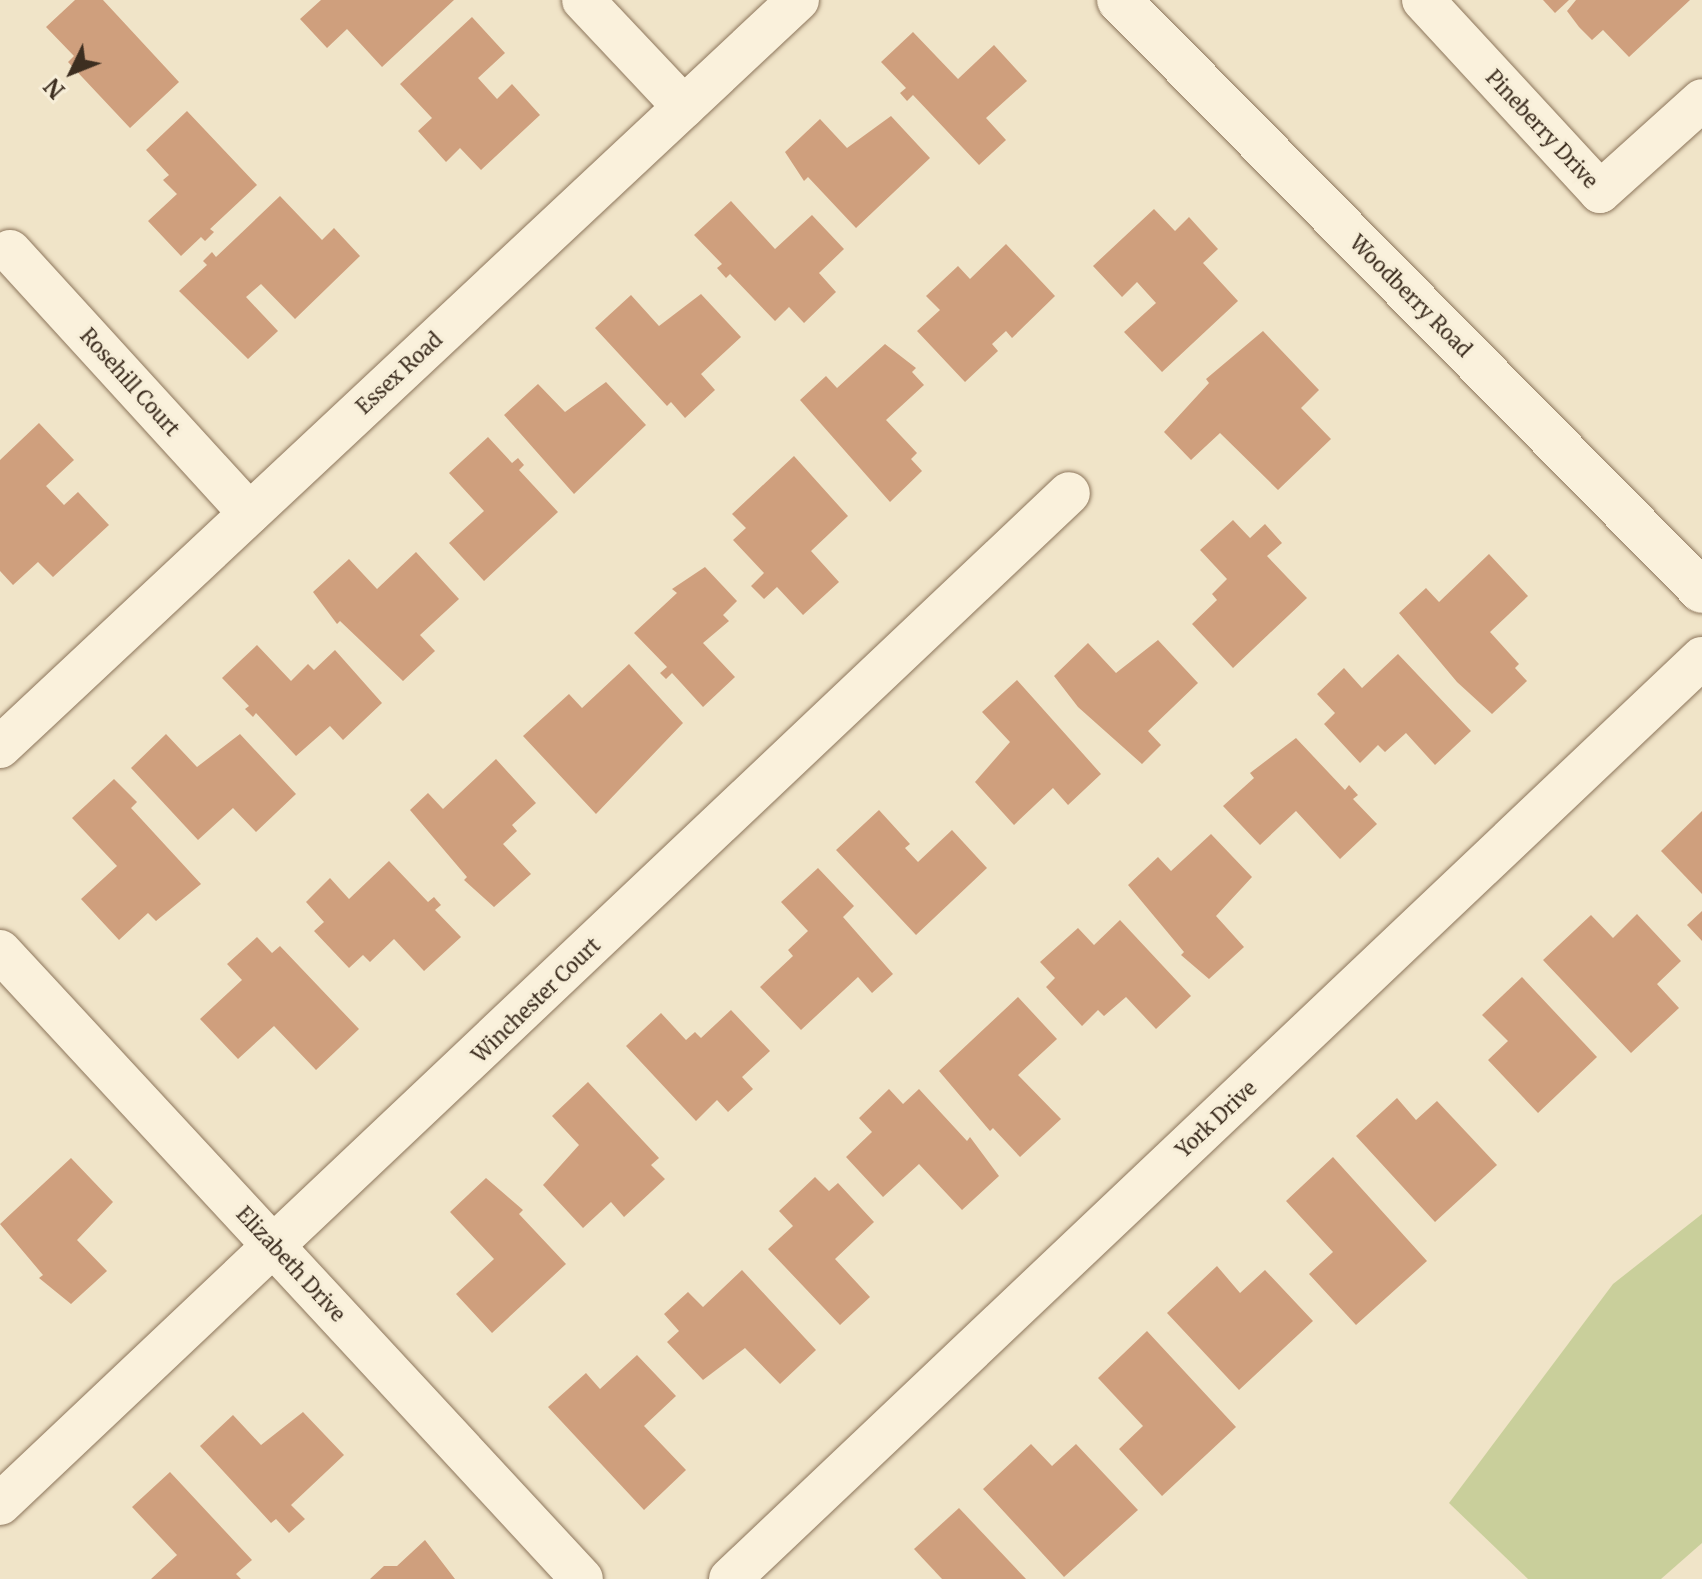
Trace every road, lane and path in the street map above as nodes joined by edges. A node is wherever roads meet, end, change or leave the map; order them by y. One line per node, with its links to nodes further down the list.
1 (583, 0): 6 (street)
2 (798, 0): 6 (street, Essex Road)
3 (1119, 0): 10 (street, Woodberry Road)
4 (1423, 0): 5 (street, Pineberry Drive)
5 (1702, 100)
6 (684, 107): 9 (street, Essex Road)
7 (10, 251): 9 (street, Rosehill Court)
8 (1069, 493): 14 (street, Winchester Court)
9 (249, 513): 12 (street, Essex Road)
10 (1702, 591)
11 (1702, 658): 17 (street, York Drive)
12 (0, 747)
13 (0, 951): 14 (street, Elizabeth Drive)
14 (276, 1247): 15 (street, Winchester Court); 16 (street, Elizabeth Drive)
15 (0, 1504)
16 (582, 1579)
17 (730, 1579)

